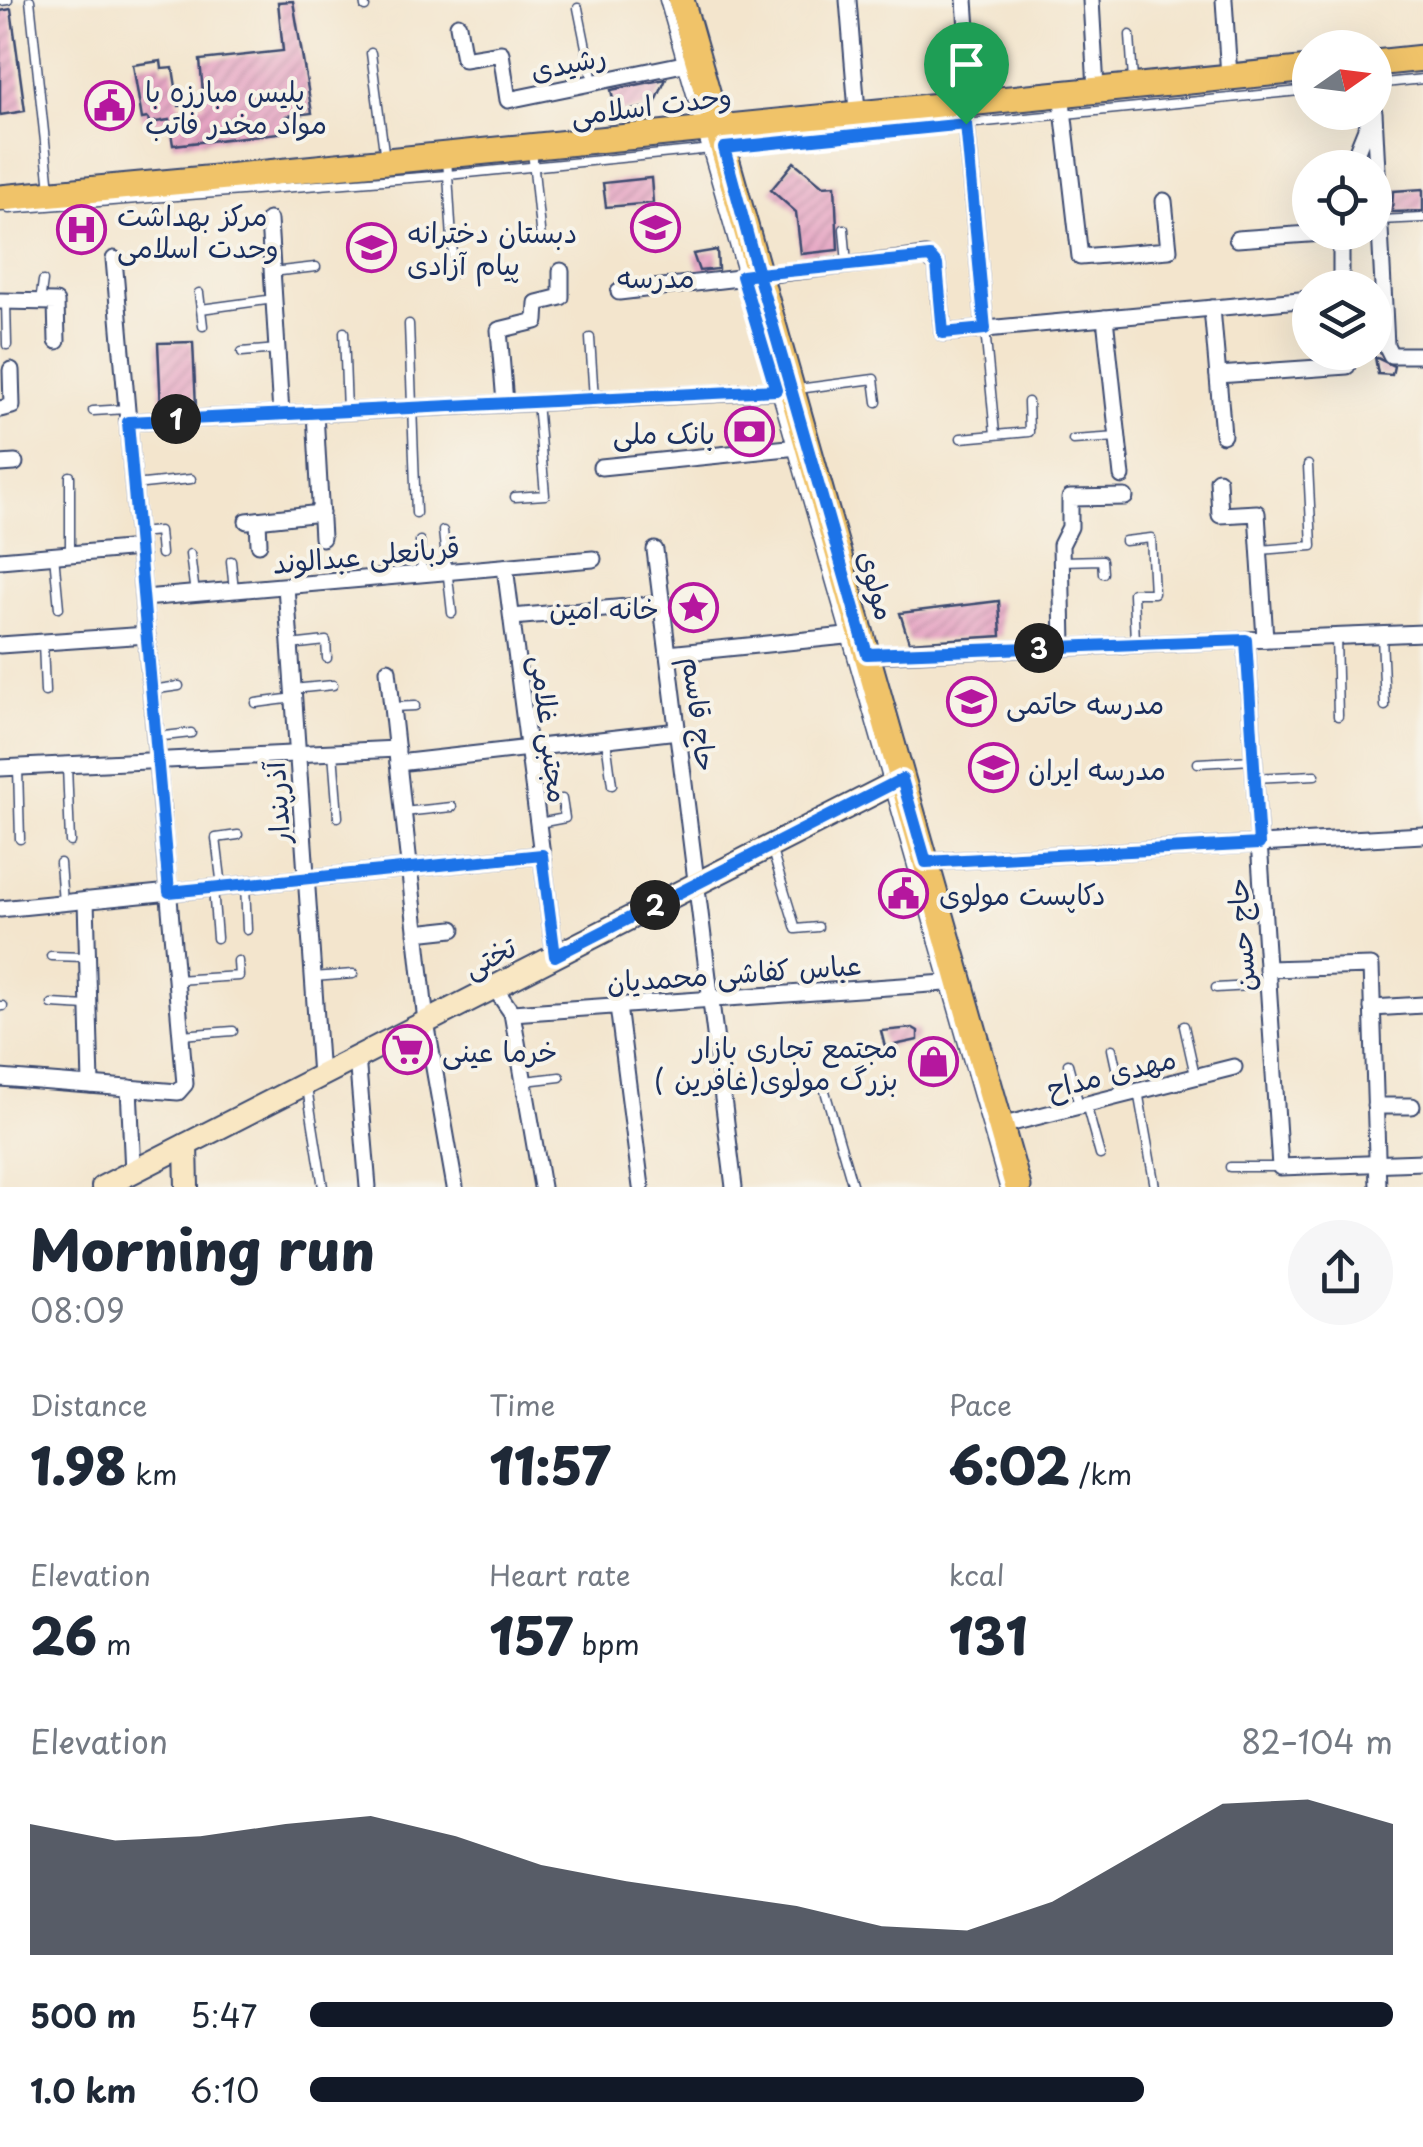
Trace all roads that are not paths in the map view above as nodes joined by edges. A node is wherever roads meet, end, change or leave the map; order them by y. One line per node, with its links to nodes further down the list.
1 (8, 0): 10 (lane)
2 (30, 0): 33 (lane)
3 (664, 0): 17 (lane)
4 (681, 0): 17 (main road, مولوی)
5 (848, 0): 28 (street)
6 (965, 0): 27 (street)
7 (1091, 0): 24 (street)
8 (1224, 0): 9 (lane); 19 (street)
9 (1235, 0)
10 (0, 1)
11 (578, 8): 21 (lane)
12 (458, 25): 21 (street, رشیدی)
13 (1130, 34): 23 (lane)
14 (371, 53): 31 (lane)
15 (1423, 58): 16 (main road)
16 (1392, 61)
17 (690, 62): 21 (street, رشیدی); 29 (main road, مولوی)
18 (1292, 71): 19 (main road, وحدت اسلامی)
19 (1228, 76): 23 (main road, وحدت اسلامی)
20 (1423, 79): 22 (lane)
21 (593, 82)
22 (1392, 82)
23 (1134, 86): 24 (main road, وحدت اسلامی)
24 (1096, 89): 26 (main road, وحدت اسلامی)
25 (1292, 91): 26 (lane)
26 (1062, 104): 27 (main road, وحدت اسلامی); 35 (street)
27 (967, 109): 28 (main road, وحدت اسلامی); 29 (lane); 64 (street)
28 (856, 111): 29 (main road, وحدت اسلامی)
29 (712, 138): 30 (main road, وحدت اسلامی); 51 (main road, مولوی)
30 (533, 158): 32 (main road, وحدت اسلامی); 43 (lane)
31 (386, 164): 32 (main road, وحدت اسلامی); 33 (main road, وحدت اسلامی)
32 (448, 166): 36 (lane); 50 (lane)
33 (50, 194): 34 (main road, وحدت اسلامی)
34 (0, 198)
35 (1164, 202)
36 (0, 210)
37 (1423, 218): 38 (lane)
38 (1392, 219)
39 (269, 220): 49 (street)
40 (844, 229): 46 (lane)
41 (1292, 235): 42 (street)
42 (1237, 239)
43 (541, 240)
44 (1381, 250): 71 (street)
45 (114, 258): 87 (street)
46 (847, 265): 51 (street); 64 (street)
47 (316, 268): 49 (lane)
48 (560, 271): 80 (street)
49 (272, 272): 55 (street)
50 (454, 273)
51 (750, 275): 53 (street); 75 (main road, مولوی)
52 (43, 281): 58 (lane)
53 (619, 292)
54 (199, 293): 59 (lane)
55 (274, 299): 59 (lane); 69 (street)
56 (3, 301): 58 (street); 68 (lane)
57 (1292, 301): 60 (street)
58 (40, 302): 67 (street)
59 (201, 308): 63 (lane)
60 (1212, 308): 61 (street); 74 (street)
61 (1105, 318): 64 (street); 90 (street)
62 (409, 324): 81 (lane)
63 (203, 326)
64 (985, 329): 88 (lane)
65 (344, 332): 84 (lane)
66 (590, 338): 76 (lane)
67 (57, 340)
68 (7, 346)
69 (277, 349): 70 (lane); 86 (street)
70 (242, 352)
71 (1423, 355)
72 (11, 370): 82 (street)
73 (1292, 370): 74 (street)
74 (1218, 375): 89 (street)
75 (784, 390): 76 (street); 78 (lane); 93 (main road, مولوی)
76 (594, 399): 77 (street)
77 (537, 402): 80 (street); 101 (lane)
78 (877, 402)
79 (1028, 402): 88 (lane)
80 (504, 403): 81 (street)
81 (412, 408): 84 (street); 104 (lane)
82 (0, 409)
83 (92, 411): 87 (lane)
84 (347, 411): 85 (street)
85 (315, 413): 86 (street); 103 (street)
86 (281, 414): 87 (street)
87 (128, 415): 100 (street)
88 (995, 434): 91 (lane)
89 (1224, 435)
90 (1118, 437): 92 (lane); 97 (street)
91 (961, 438)
92 (1073, 440)
93 (800, 446): 95 (street); 135 (lane); 145 (main road, مولوی)
94 (1308, 465): 112 (lane)
95 (601, 467)
96 (70, 476): 115 (lane)
97 (1122, 476)
98 (191, 480): 100 (lane)
99 (1218, 480): 112 (street)
100 (134, 485): 107 (street)
101 (514, 497)
102 (1125, 497): 119 (street)
103 (321, 513): 106 (street); 110 (street)
104 (416, 513)
105 (444, 532): 121 (lane)
106 (322, 538)
107 (139, 541): 113 (lane); 115 (street); 127 (street)
108 (420, 541): 123 (lane)
109 (1125, 541): 140 (lane)
110 (259, 544)
111 (655, 550): 128 (street, حاج قاسم)
112 (1259, 550): 138 (street)
113 (161, 554)
114 (190, 554): 126 (lane)
115 (62, 555): 117 (street); 129 (lane)
116 (593, 559): 120 (street, قربانعلی عبدالوند)
117 (0, 560)
118 (231, 561): 125 (lane)
119 (1061, 562): 122 (lane); 143 (street)
120 (505, 567): 121 (street, قربانعلی عبدالوند); 131 (street, مجتبی غلامی)
121 (448, 572): 123 (street, قربانعلی عبدالوند); 130 (lane)
122 (1104, 573)
123 (422, 574): 124 (street, قربانعلی عبدالوند)
124 (286, 586): 125 (street, قربانعلی عبدالوند); 142 (street, آذرپندار)
125 (234, 590): 126 (street, قربانعلی عبدالوند)
126 (195, 594): 127 (street, قربانعلی عبدالوند)
127 (144, 598): 132 (street)
128 (662, 604): 131 (street); 144 (street, حاج قاسم)
129 (59, 608)
130 (452, 613)
131 (512, 617): 162 (street, مجتبی غلامی)
132 (146, 634): 139 (street); 150 (street)
133 (1423, 634): 134 (street)
134 (1382, 635): 136 (street); 155 (lane)
135 (846, 636): 144 (street); 174 (lane)
136 (1336, 636): 138 (street); 157 (lane)
137 (1246, 640): 138 (street); 140 (street); 167 (street, حاج حسن)
138 (1265, 640)
139 (43, 642): 141 (street); 151 (lane)
140 (1136, 644): 143 (street)
141 (0, 645)
142 (290, 645): 146 (lane); 152 (street, آذرپندار)
143 (1063, 647): 145 (street)
144 (668, 654): 158 (street, حاج قاسم)
145 (867, 654): 174 (main road, مولوی)
146 (327, 658)
147 (388, 670): 156 (street)
148 (333, 685): 152 (lane)
149 (180, 686): 150 (lane)
150 (151, 690): 160 (street)
151 (44, 692)
152 (293, 694): 153 (lane); 164 (street, آذرپندار)
153 (256, 703)
154 (414, 706): 156 (lane)
155 (1385, 706)
156 (392, 707): 165 (street)
157 (1338, 716)
158 (678, 731): 161 (street); 192 (street, حاج قاسم)
159 (191, 733): 160 (lane)
160 (156, 737): 166 (street)
161 (606, 739): 162 (street); 175 (lane)
162 (528, 748): 165 (street); 180 (street, مجتبی غلامی)
163 (332, 752): 164 (street); 165 (street); 179 (lane)
164 (298, 754): 166 (street); 191 (street, آذرپندار)
165 (397, 756): 178 (street)
166 (157, 760): 169 (street); 195 (street)
167 (1254, 760): 168 (lane); 173 (street, حاج حسن)
168 (1198, 763)
169 (67, 765): 170 (street); 184 (lane)
170 (18, 767): 171 (street); 183 (lane)
171 (0, 768)
172 (1315, 775): 173 (lane)
173 (1255, 778): 185 (street, حاج حسن)
174 (895, 783): 186 (main road, تختی); 188 (main road, مولوی); 212 (lane)
175 (612, 786)
176 (562, 799): 180 (lane)
177 (452, 807): 178 (lane)
178 (404, 812): 190 (street)
179 (338, 817)
180 (538, 823): 187 (street, مجتبی غلامی)
181 (238, 835): 194 (lane)
182 (1423, 836): 185 (street)
183 (20, 839)
184 (70, 842)
185 (1259, 844): 188 (street); 210 (street, حاج حسن)
186 (770, 847): 192 (main road, تختی); 199 (lane)
187 (542, 855): 190 (street); 205 (street, مجتبی غلامی)
188 (926, 862): 212 (main road, مولوی)
189 (60, 863): 197 (lane)
190 (409, 868): 191 (street); 202 (street)
191 (306, 878): 193 (street); 209 (street, آذرپندار)
192 (697, 884): 205 (main road, تختی); 215 (street, حاج قاسم)
193 (244, 885): 194 (street); 200 (lane)
194 (217, 887): 195 (street); 203 (lane)
195 (169, 892): 196 (street); 211 (street)
196 (86, 900): 197 (street); 206 (street)
197 (63, 902): 198 (street)
198 (0, 909)
199 (818, 927)
200 (247, 930)
201 (453, 930): 202 (street)
202 (416, 932): 222 (street)
203 (217, 938)
204 (51, 956): 206 (lane)
205 (555, 956): 213 (main road, تختی)
206 (87, 957): 218 (street)
207 (238, 961): 211 (lane)
208 (353, 974): 209 (lane)
209 (313, 977): 233 (street, آذرپندار)
210 (1268, 977): 214 (lane); 220 (street); 247 (street, حاج حسن)
211 (176, 980): 225 (street)
212 (952, 982): 215 (street, عباس کفاشی محمدیان); 242 (main road, مولوی); 259 (lane)
213 (494, 987): 221 (street); 222 (main road, تختی)
214 (1216, 988)
215 (711, 999): 219 (street, عباس کفاشی محمدیان); 257 (street, حاج قاسم)
216 (52, 1004): 218 (lane)
217 (1423, 1005): 220 (street)
218 (88, 1006): 235 (street)
219 (618, 1006): 221 (street, عباس کفاشی محمدیان); 256 (street)
220 (1372, 1008): 240 (street)
221 (512, 1014): 234 (street)
222 (426, 1022): 227 (main road, تختی); 254 (street)
223 (1184, 1026): 230 (lane)
224 (233, 1031): 225 (lane)
225 (181, 1035): 236 (street)
226 (1112, 1049): 238 (lane)
227 (356, 1057): 233 (main road, تختی); 253 (street)
228 (1068, 1064): 239 (lane)
229 (1234, 1067): 230 (street, مهدی مداح)
230 (1195, 1076): 238 (street, مهدی مداح)
231 (560, 1077): 234 (lane)
232 (0, 1078): 235 (street)
233 (313, 1079): 243 (main road, تختی); 252 (lane)
234 (524, 1082): 255 (street)
235 (90, 1085): 236 (street)
236 (129, 1088): 249 (street)
237 (825, 1091): 258 (lane)
238 (1130, 1093): 239 (street, مهدی مداح); 261 (lane)
239 (1082, 1104): 242 (street, مهدی مداح); 244 (lane)
240 (1375, 1106): 241 (street); 246 (street)
241 (1412, 1106)
242 (1000, 1126): 260 (main road, مولوی)
243 (186, 1145): 249 (main road, تختی); 251 (main road)
244 (1100, 1155)
245 (1423, 1162): 246 (street)
246 (1377, 1163): 247 (street); 262 (street)
247 (1280, 1166): 248 (lane)
248 (1230, 1167)
249 (132, 1172): 250 (main road, تختی)
250 (103, 1187)
251 (187, 1187)
252 (323, 1187)
253 (368, 1187)
254 (454, 1187)
255 (542, 1187)
256 (641, 1187)
257 (734, 1187)
258 (853, 1187)
259 (1004, 1187)
260 (1018, 1187)
261 (1155, 1187)
262 (1378, 1187)

